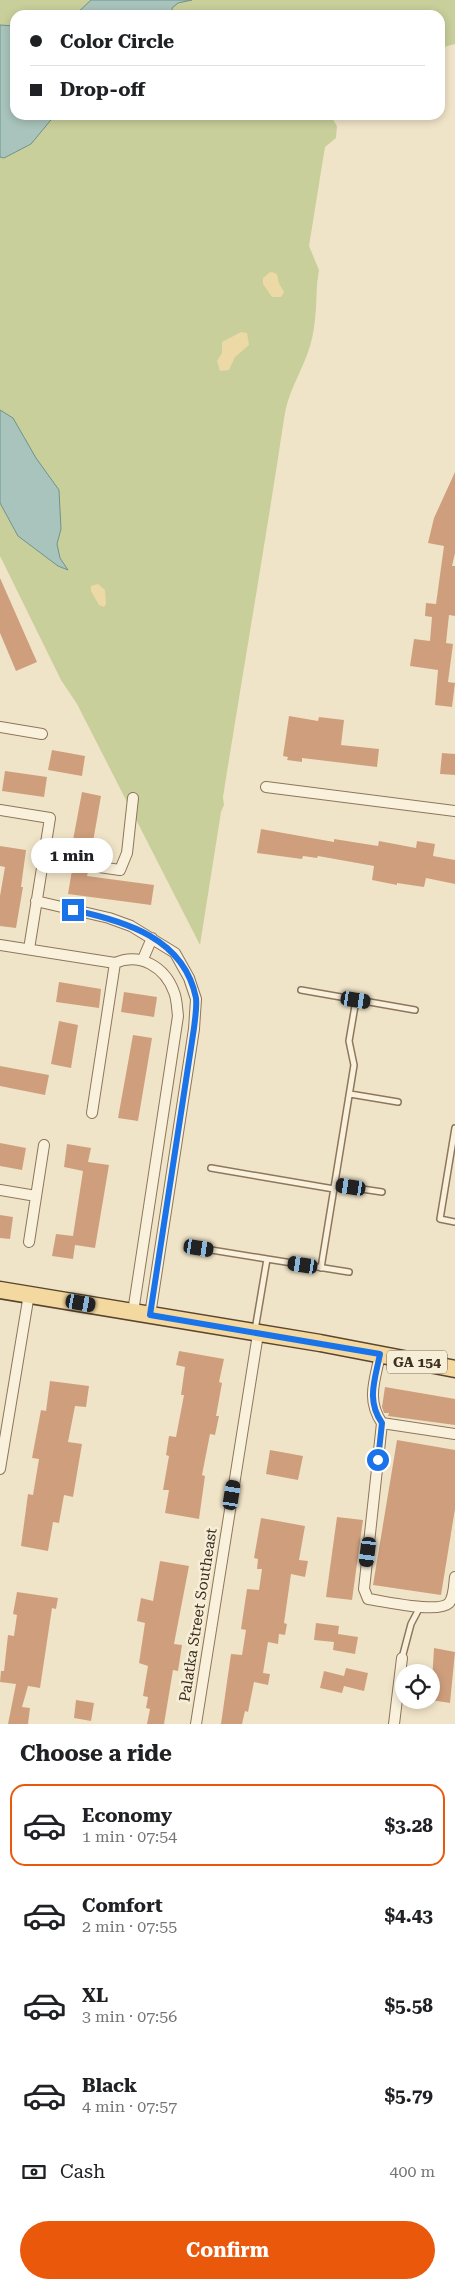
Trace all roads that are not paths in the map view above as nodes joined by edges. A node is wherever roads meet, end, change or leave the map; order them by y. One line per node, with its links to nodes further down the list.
1 (0, 727): 2 (street)
2 (42, 734)
3 (266, 787): 6 (street)
4 (133, 798): 7 (street)
5 (0, 810): 7 (street)
6 (455, 811)
7 (43, 859): 8 (street)
8 (36, 902): 9 (street); 11 (street)
9 (152, 938): 12 (street); 36 (street)
10 (0, 945): 11 (street)
11 (29, 949): 13 (street)
12 (142, 959): 13 (street); 35 (street)
13 (115, 963): 19 (street)
14 (301, 990): 15 (lane)
15 (356, 1000): 16 (lane); 17 (lane)
16 (414, 1010)
17 (350, 1094): 18 (lane); 23 (lane)
18 (398, 1102)
19 (92, 1113)
20 (455, 1128): 27 (lane)
21 (44, 1145): 26 (street)
22 (211, 1168): 23 (lane)
23 (335, 1187): 25 (lane); 31 (lane)
24 (0, 1190): 26 (street)
25 (382, 1192)
26 (36, 1196): 28 (street)
27 (455, 1222)
28 (29, 1242)
29 (199, 1248): 30 (lane)
30 (266, 1259): 31 (lane); 37 (lane)
31 (322, 1268): 32 (lane)
32 (348, 1272)
33 (0, 1290): 34 (main road, GA 154)
34 (29, 1294): 35 (main road, GA 154); 42 (street)
35 (133, 1312): 36 (main road, GA 154)
36 (150, 1315): 37 (main road, GA 154)
37 (256, 1333): 38 (main road, GA 154); 46 (street, Palatka Street Southeast)
38 (380, 1354): 39 (main road, GA 154); 40 (street)
39 (455, 1370)
40 (382, 1423): 41 (street); 44 (street)
41 (455, 1434)
42 (0, 1469)
43 (455, 1577): 44 (street)
44 (420, 1607): 45 (lane)
45 (402, 1658): 47 (street)
46 (196, 1724)
47 (394, 1724)

